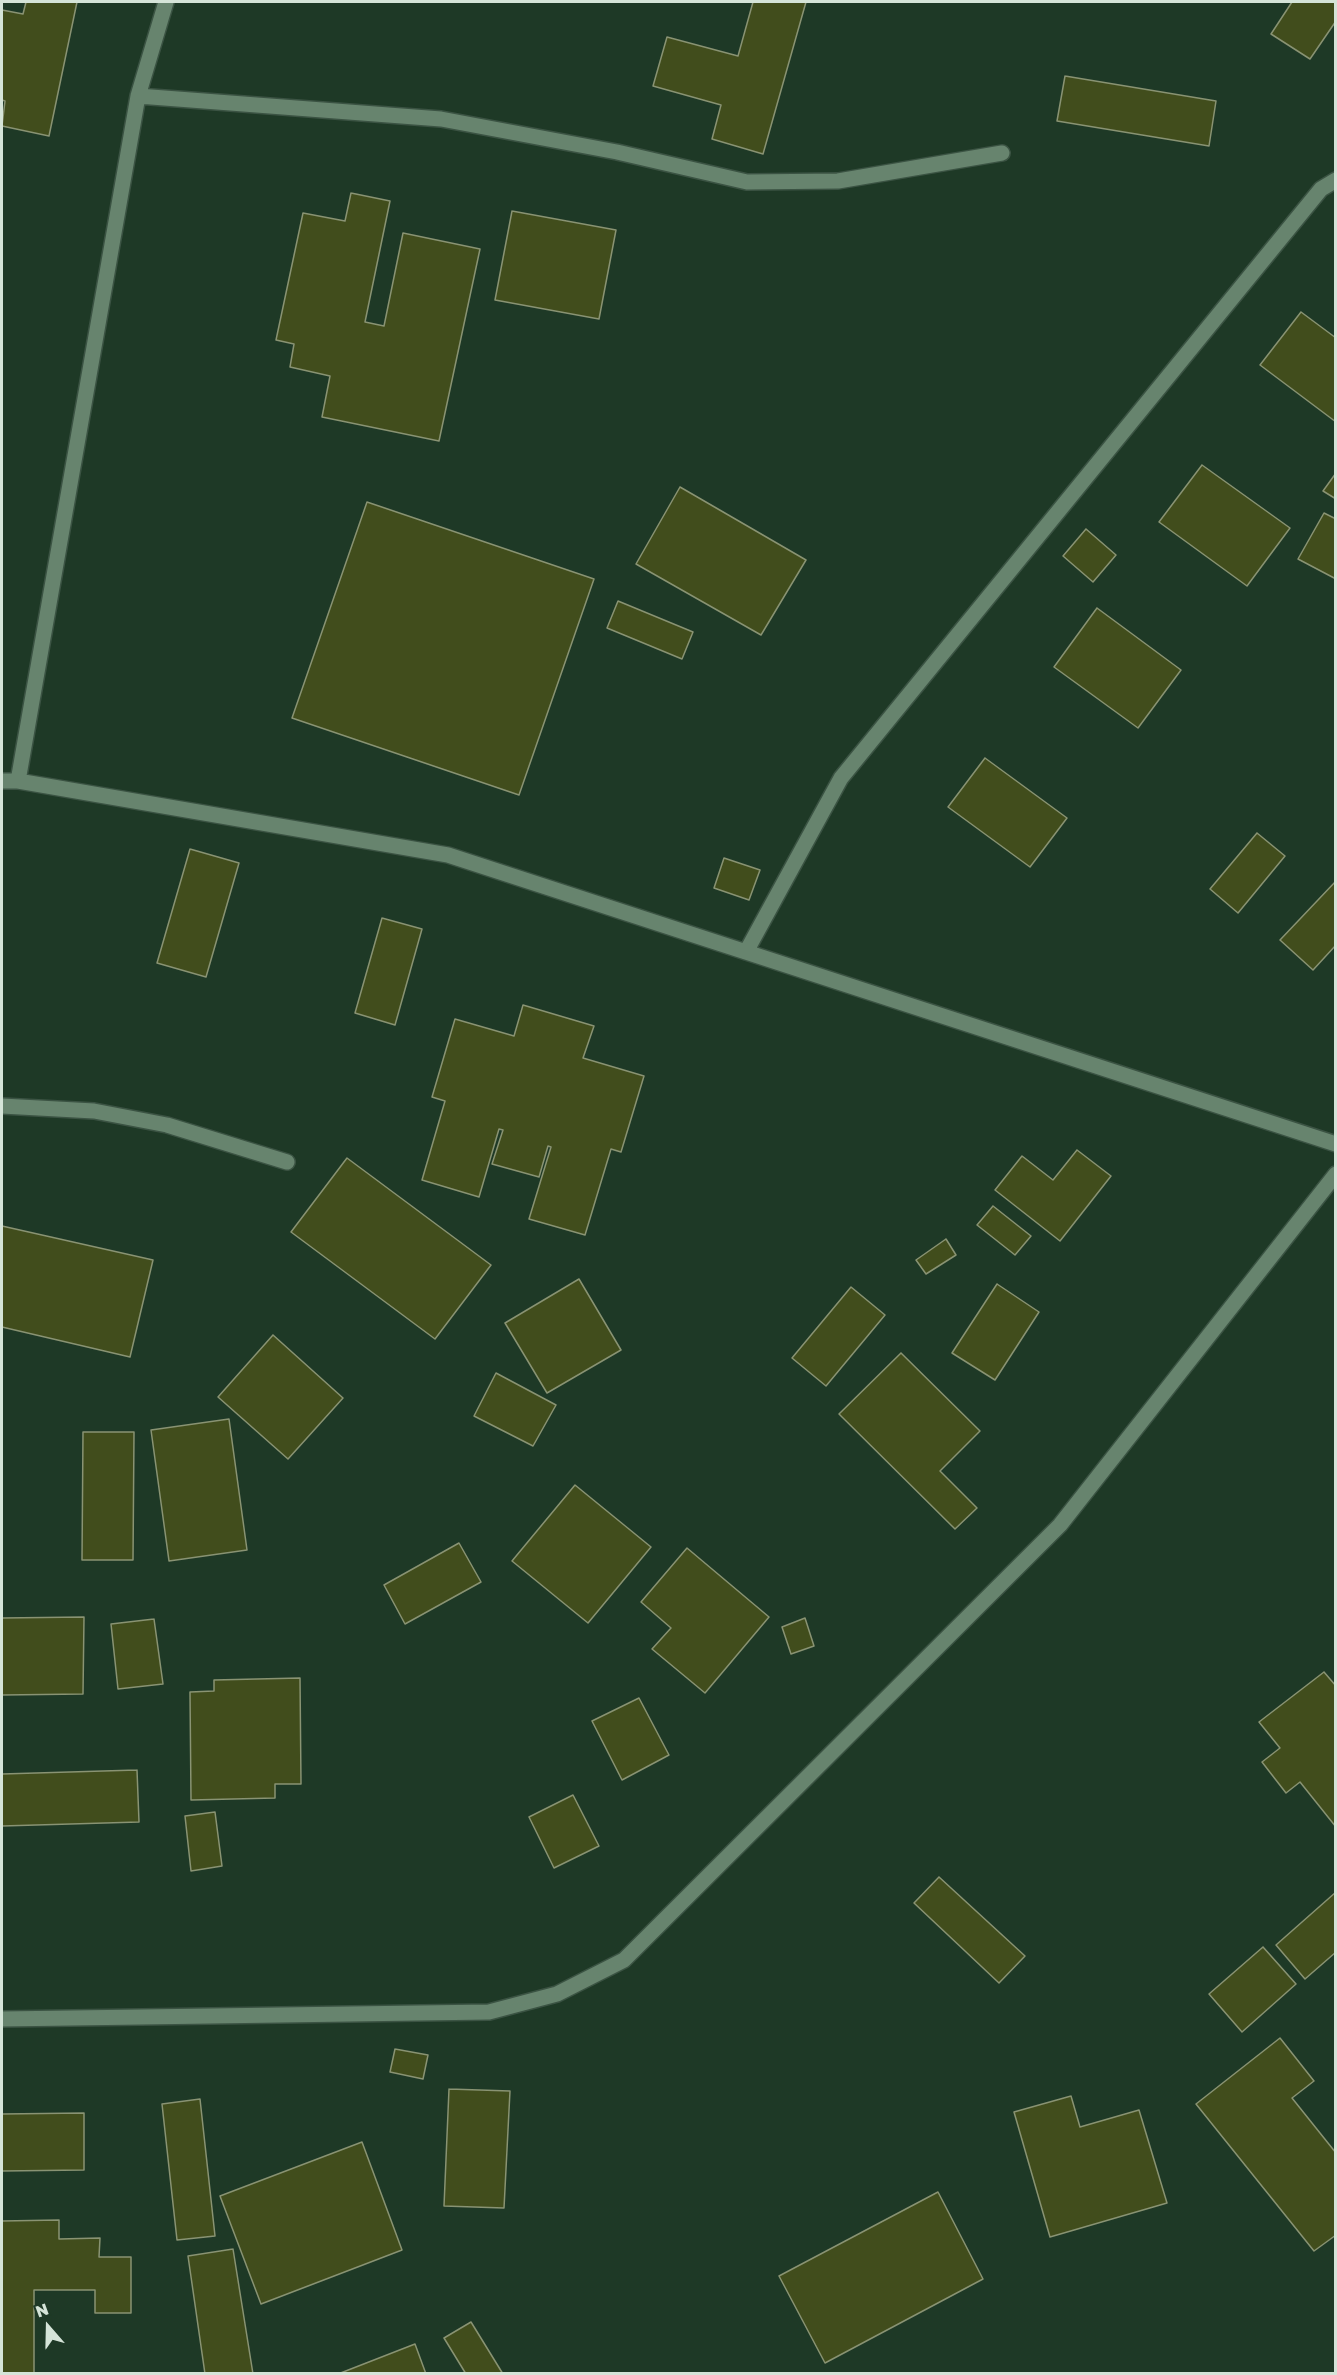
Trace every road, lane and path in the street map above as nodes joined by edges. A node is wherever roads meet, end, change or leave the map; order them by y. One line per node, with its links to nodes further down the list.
1 (166, 2): 2 (street)
2 (138, 96): 3 (street); 6 (street)
3 (1002, 153)
4 (1335, 180): 7 (street)
5 (2, 781): 6 (street)
6 (18, 781): 7 (street)
7 (746, 952): 9 (street)
8 (2, 1106): 10 (street)
9 (1335, 1144)
10 (287, 1162)
11 (1335, 1174): 12 (street)
12 (2, 2019)

